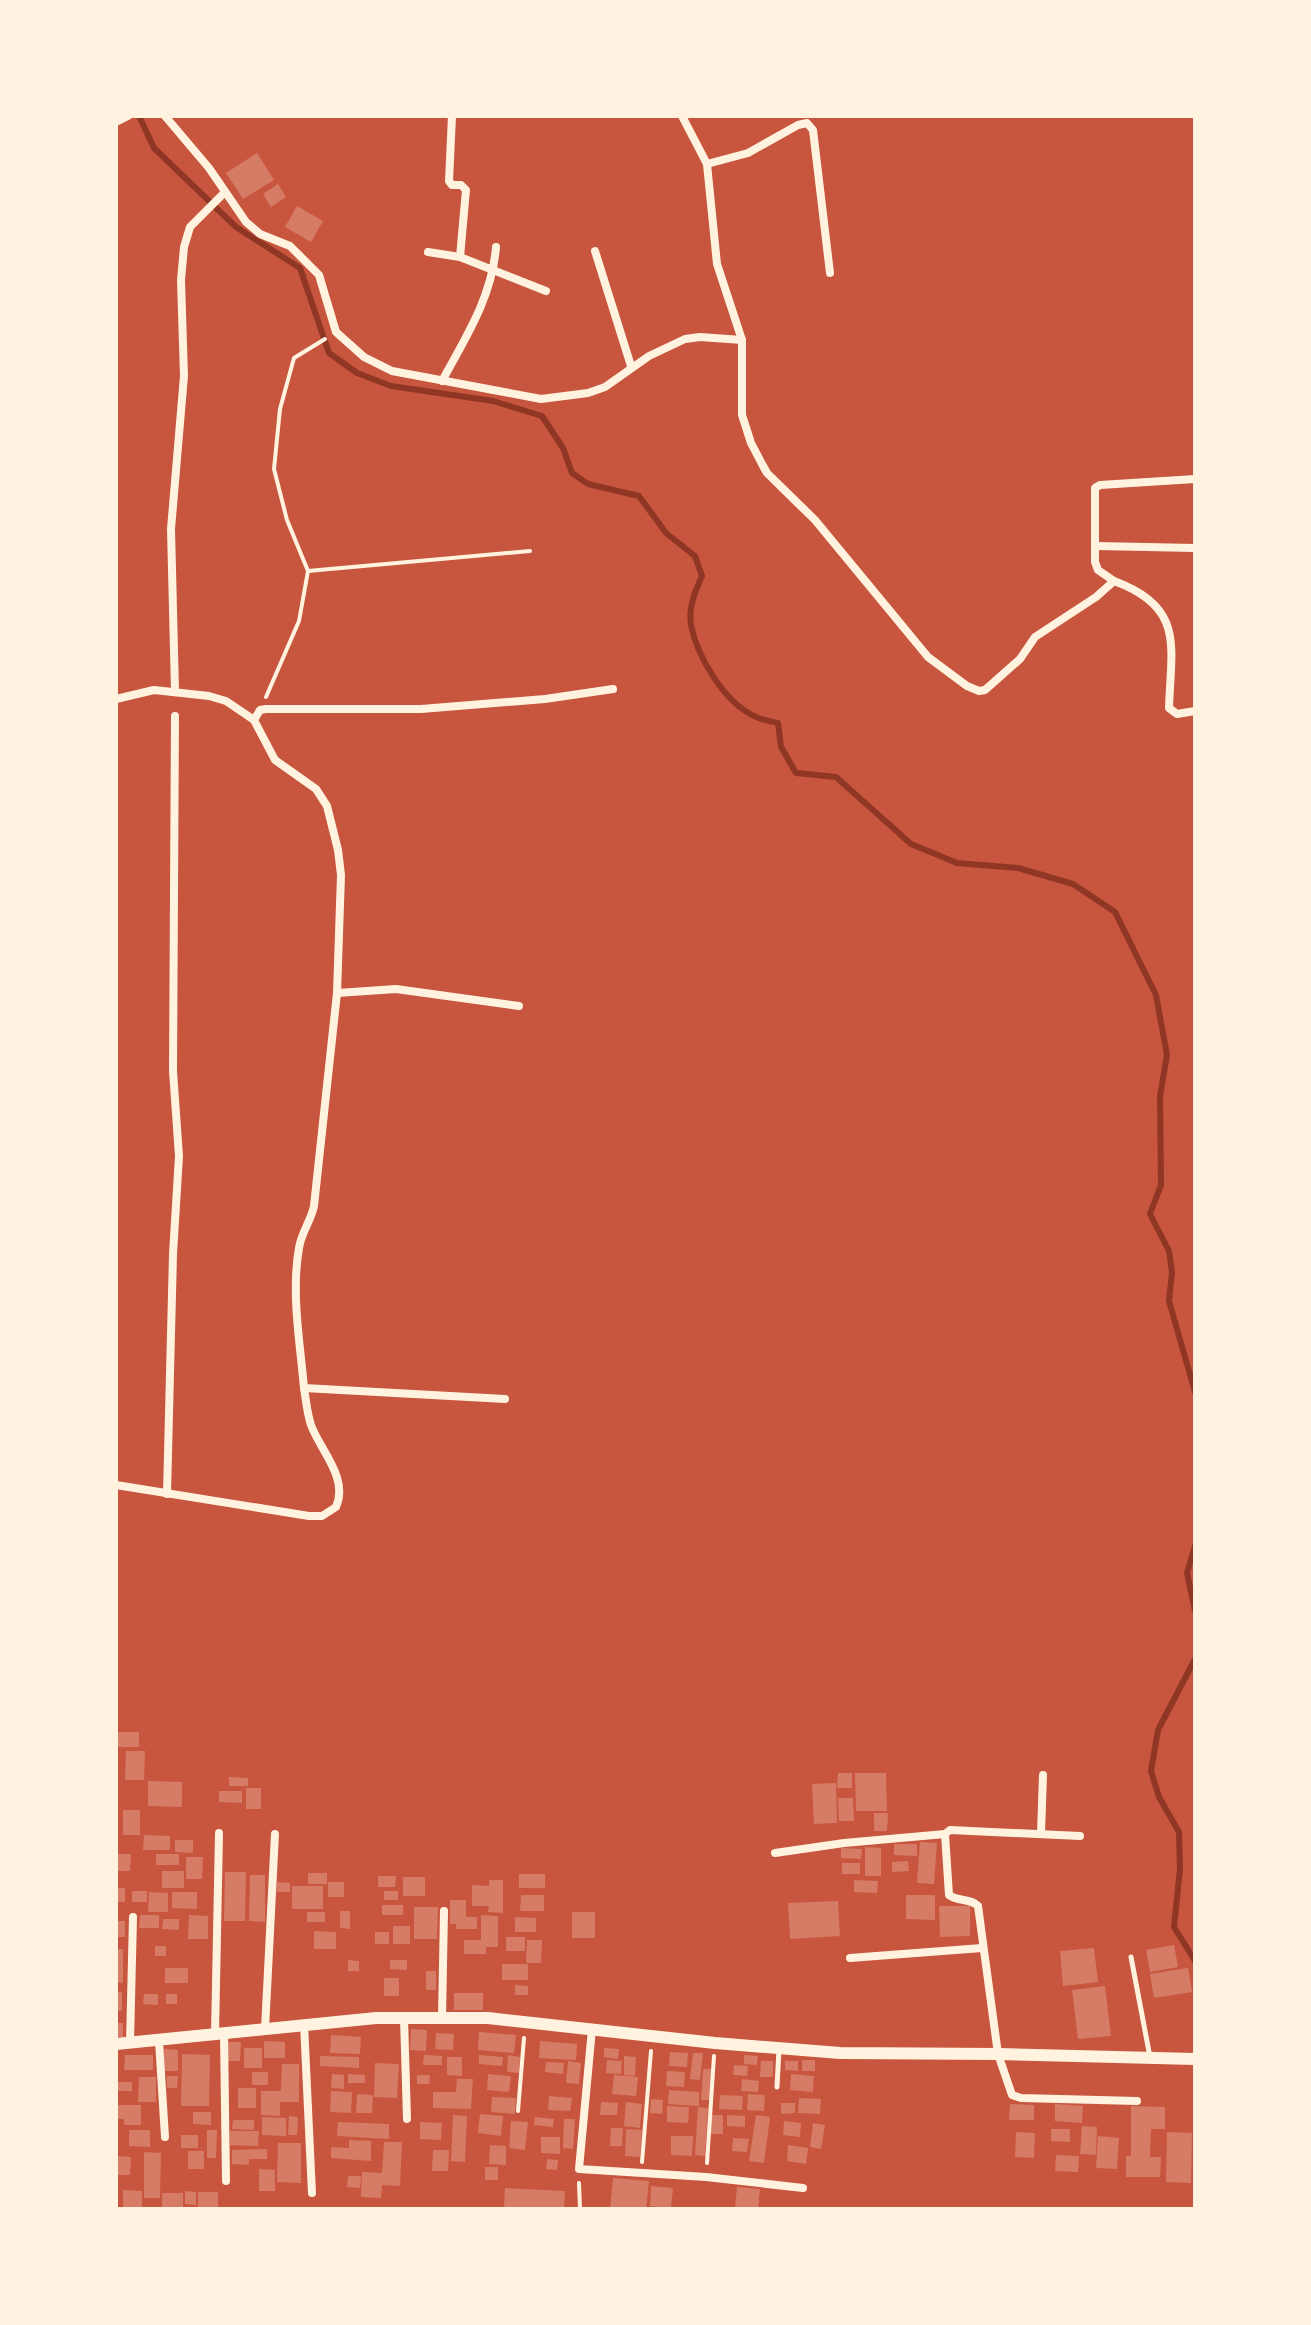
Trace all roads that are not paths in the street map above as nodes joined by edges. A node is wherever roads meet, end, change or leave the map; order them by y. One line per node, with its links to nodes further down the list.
1 (128, 116): 5 (street)
2 (165, 116): 7 (street)
3 (452, 116): 11 (street)
4 (682, 116): 6 (street)
5 (116, 122)
6 (707, 164): 13 (street); 15 (street)
7 (225, 192): 17 (street); 23 (street)
8 (496, 247): 12 (street)
9 (595, 251): 16 (street)
10 (428, 252): 11 (street)
11 (460, 257): 12 (street)
12 (494, 270): 14 (street); 17 (street)
13 (830, 273)
14 (546, 291)
15 (742, 340): 16 (street); 21 (street)
16 (631, 366): 17 (street)
17 (442, 381)
18 (1195, 479): 19 (street)
19 (1096, 546): 20 (street); 21 (street)
20 (1195, 548)
21 (1114, 581): 25 (street)
22 (613, 689): 27 (street)
23 (175, 691): 24 (street); 27 (street)
24 (116, 699)
25 (1195, 711)
26 (175, 716): 33 (street)
27 (254, 720): 28 (street)
28 (337, 993): 29 (street); 30 (street)
29 (519, 1006)
30 (304, 1388): 31 (street); 33 (street)
31 (505, 1399)
32 (116, 1485): 33 (street)
33 (167, 1494)
34 (1043, 1775): 36 (street)
35 (219, 1833): 51 (street)
36 (1041, 1833): 38 (street); 39 (street)
37 (275, 1834): 49 (street)
38 (945, 1834): 40 (street); 43 (street)
39 (1080, 1836)
40 (775, 1853)
41 (444, 1911): 47 (street)
42 (133, 1917): 53 (street)
43 (982, 1948): 45 (street); 56 (street)
44 (1131, 1957): 57 (lane)
45 (850, 1958)
46 (404, 2018): 47 (street); 48 (street); 61 (street)
47 (442, 2019): 50 (street)
48 (304, 2024): 49 (street); 65 (street)
49 (265, 2029): 51 (street)
50 (592, 2029): 55 (street); 64 (street)
51 (220, 2035): 52 (street); 63 (street)
52 (159, 2041): 53 (street); 62 (street)
53 (130, 2043): 54 (street)
54 (116, 2044)
55 (779, 2049): 56 (street); 59 (lane)
56 (998, 2054): 57 (street); 60 (street)
57 (1150, 2058): 58 (street)
58 (1195, 2059)
59 (777, 2087)
60 (1137, 2101)
61 (407, 2119)
62 (165, 2137)
63 (226, 2181)
64 (803, 2188)
65 (312, 2193)

